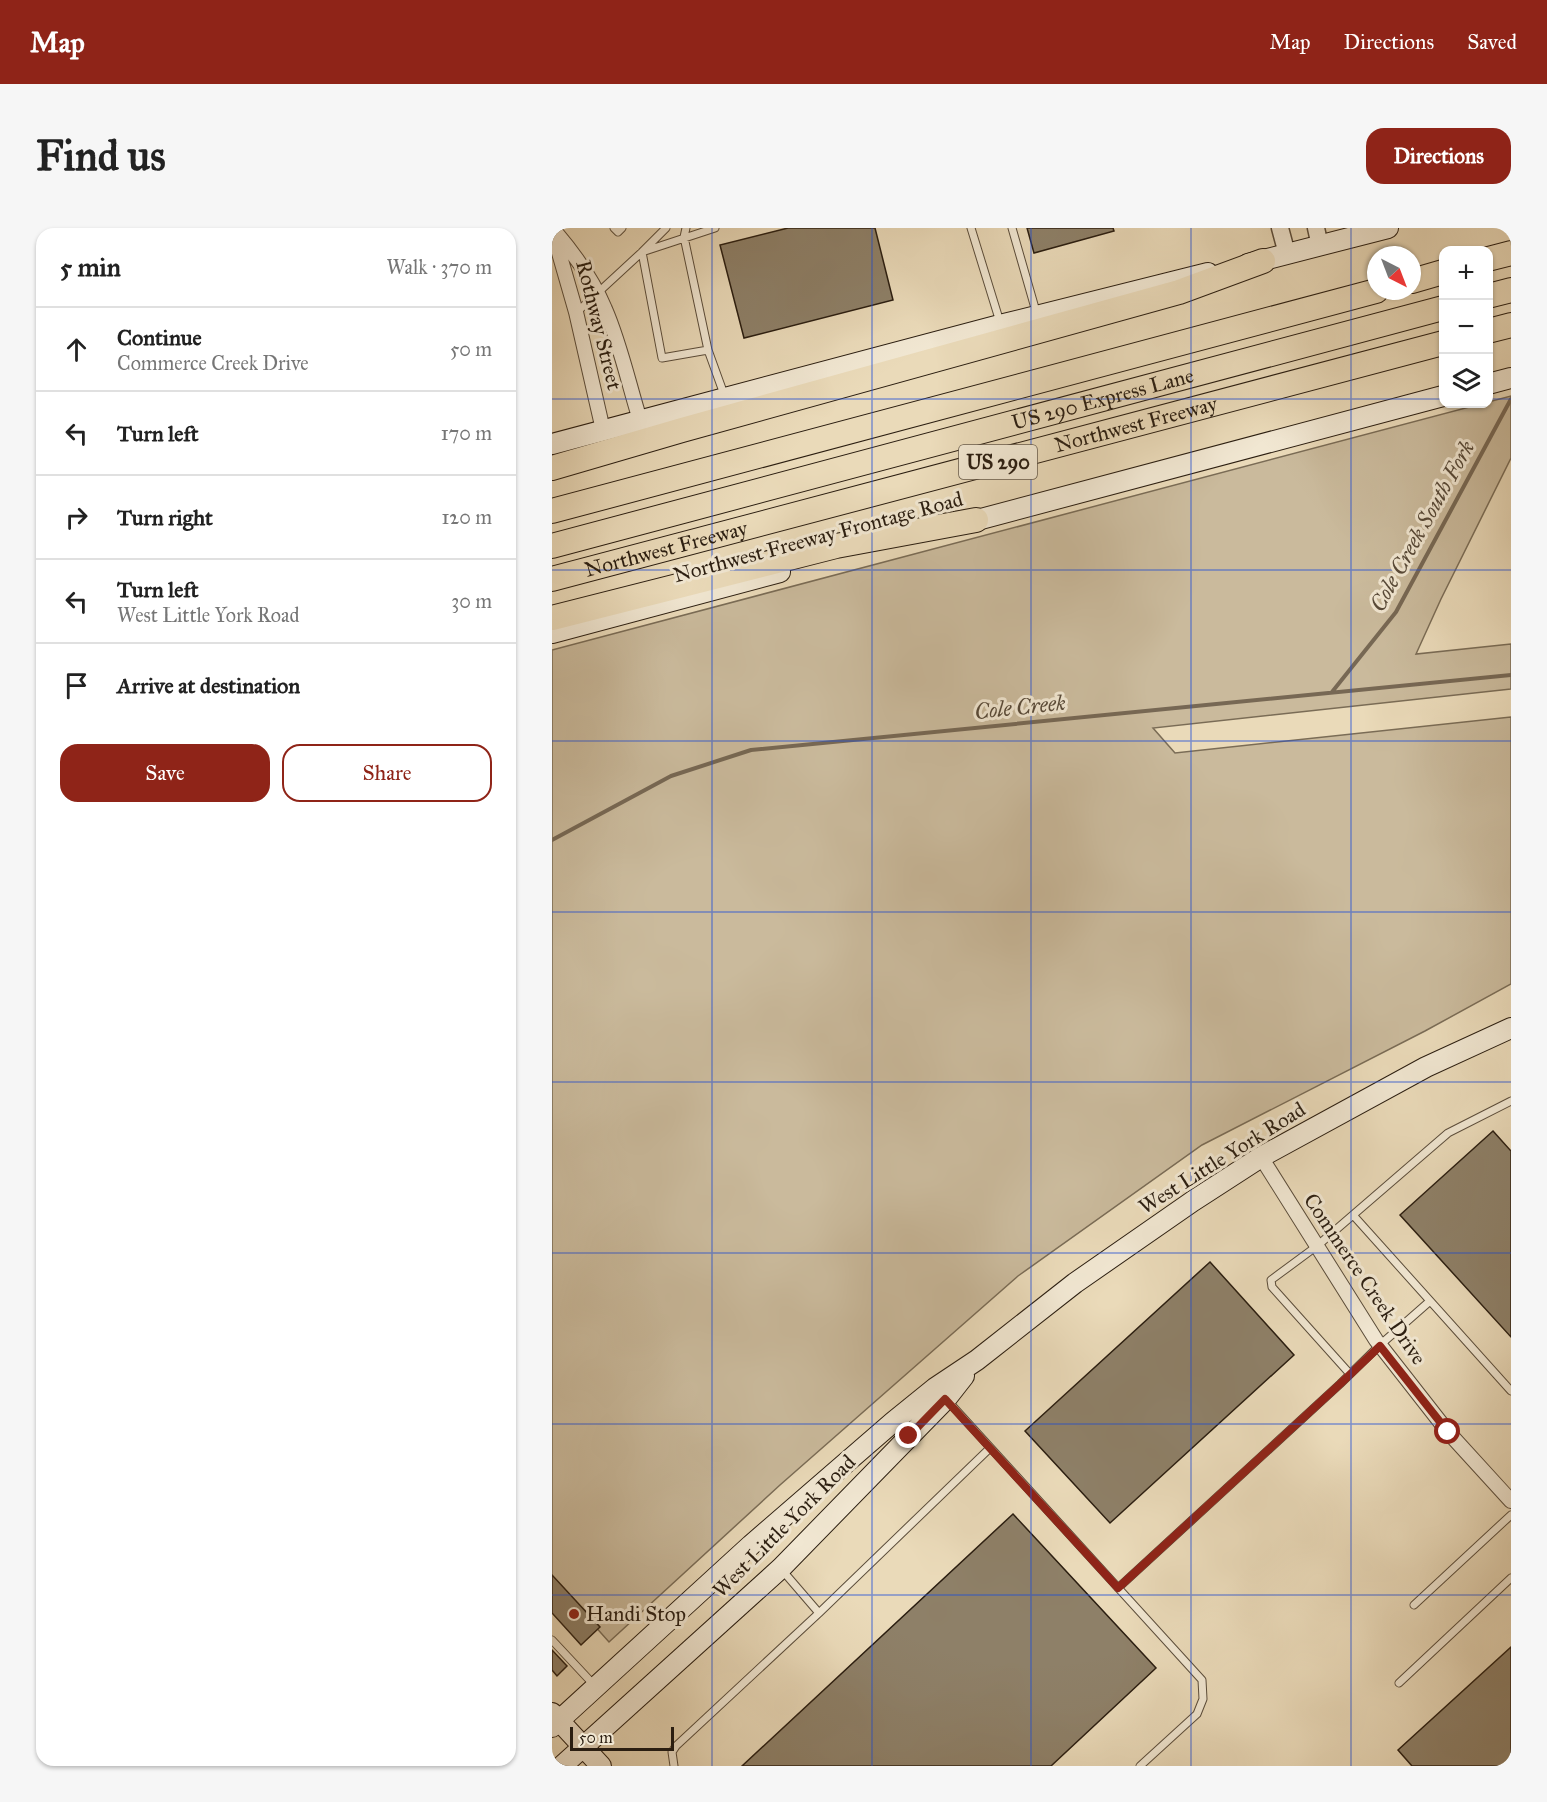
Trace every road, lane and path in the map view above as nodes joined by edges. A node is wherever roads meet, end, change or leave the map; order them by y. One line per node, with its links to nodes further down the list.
1 (614, 228): 2 (lane)
2 (622, 228)
3 (666, 228): 13 (lane)
4 (686, 228): 11 (lane)
5 (715, 228): 11 (lane)
6 (971, 228): 27 (lane)
7 (1012, 228): 26 (lane)
8 (1280, 228): 15 (street)
9 (1388, 228): 12 (main road)
10 (552, 229): 21 (street, Rothway Street); 25 (street, Rothway Street)
11 (684, 237): 13 (lane); 31 (lane)
12 (1318, 237): 15 (main road)
13 (642, 252): 21 (lane); 31 (lane)
14 (1511, 253): 16 (highway)
15 (1287, 255): 17 (main road)
16 (1493, 258)
17 (1263, 261): 26 (main road); 37 (highway)
18 (1439, 273): 19 (highway)
19 (1421, 278)
20 (1511, 290): 23 (highway)
21 (598, 292): 25 (lane); 34 (street, Rothway Street)
22 (1367, 293): 38 (highway)
23 (1493, 295)
24 (1439, 309): 40 (highway, US 290 Express Lane)
25 (576, 312): 35 (street, Rothway Street)
26 (1037, 316): 27 (main road)
27 (1000, 325): 32 (main road)
28 (1511, 325): 29 (highway)
29 (1493, 330)
30 (1439, 344): 41 (highway, Northwest Freeway / US 290)
31 (708, 350): 32 (lane)
32 (726, 397): 34 (main road)
33 (1439, 397): 39 (main road, Northwest Freeway Frontage Road)
34 (640, 420): 35 (main road)
35 (603, 430): 36 (main road)
36 (552, 444)
37 (552, 468)
38 (552, 511)
39 (976, 520): 42 (highway); 43 (main road, Northwest Freeway Frontage Road)
40 (552, 546)
41 (552, 579)
42 (552, 618)
43 (552, 633)
44 (1511, 1028): 46 (main road, West Little York Road)
45 (1511, 1101): 47 (lane)
46 (1261, 1157): 48 (street, Commerce Creek Drive); 51 (main road, West Little York Road)
47 (1353, 1215): 48 (lane); 49 (lane)
48 (1317, 1246): 50 (street, Commerce Creek Drive); 52 (lane)
49 (1430, 1301): 50 (lane); 53 (lane)
50 (1380, 1346): 52 (lane); 56 (street, Commerce Creek Drive)
51 (977, 1360): 54 (main road, West Little York Road); 65 (main road, West Little York Road)
52 (1350, 1374): 60 (lane)
53 (1511, 1391)
54 (945, 1399): 55 (lane); 58 (main road, West Little York Road)
55 (990, 1448): 60 (lane); 62 (lane)
56 (1511, 1501)
57 (1511, 1515): 61 (lane)
58 (781, 1568): 62 (lane); 67 (main road, West Little York Road)
59 (1511, 1578): 64 (lane)
60 (1118, 1588): 72 (lane)
61 (1414, 1605)
62 (819, 1613): 71 (lane)
63 (552, 1640): 65 (lane)
64 (1399, 1683)
65 (597, 1688): 66 (main road, West Little York Road)
66 (555, 1720): 67 (main road)
67 (583, 1746): 69 (main road, West Little York Road); 70 (main road)
68 (552, 1759): 69 (main road)
69 (560, 1766)
70 (601, 1766)
71 (674, 1766)
72 (1140, 1766)

